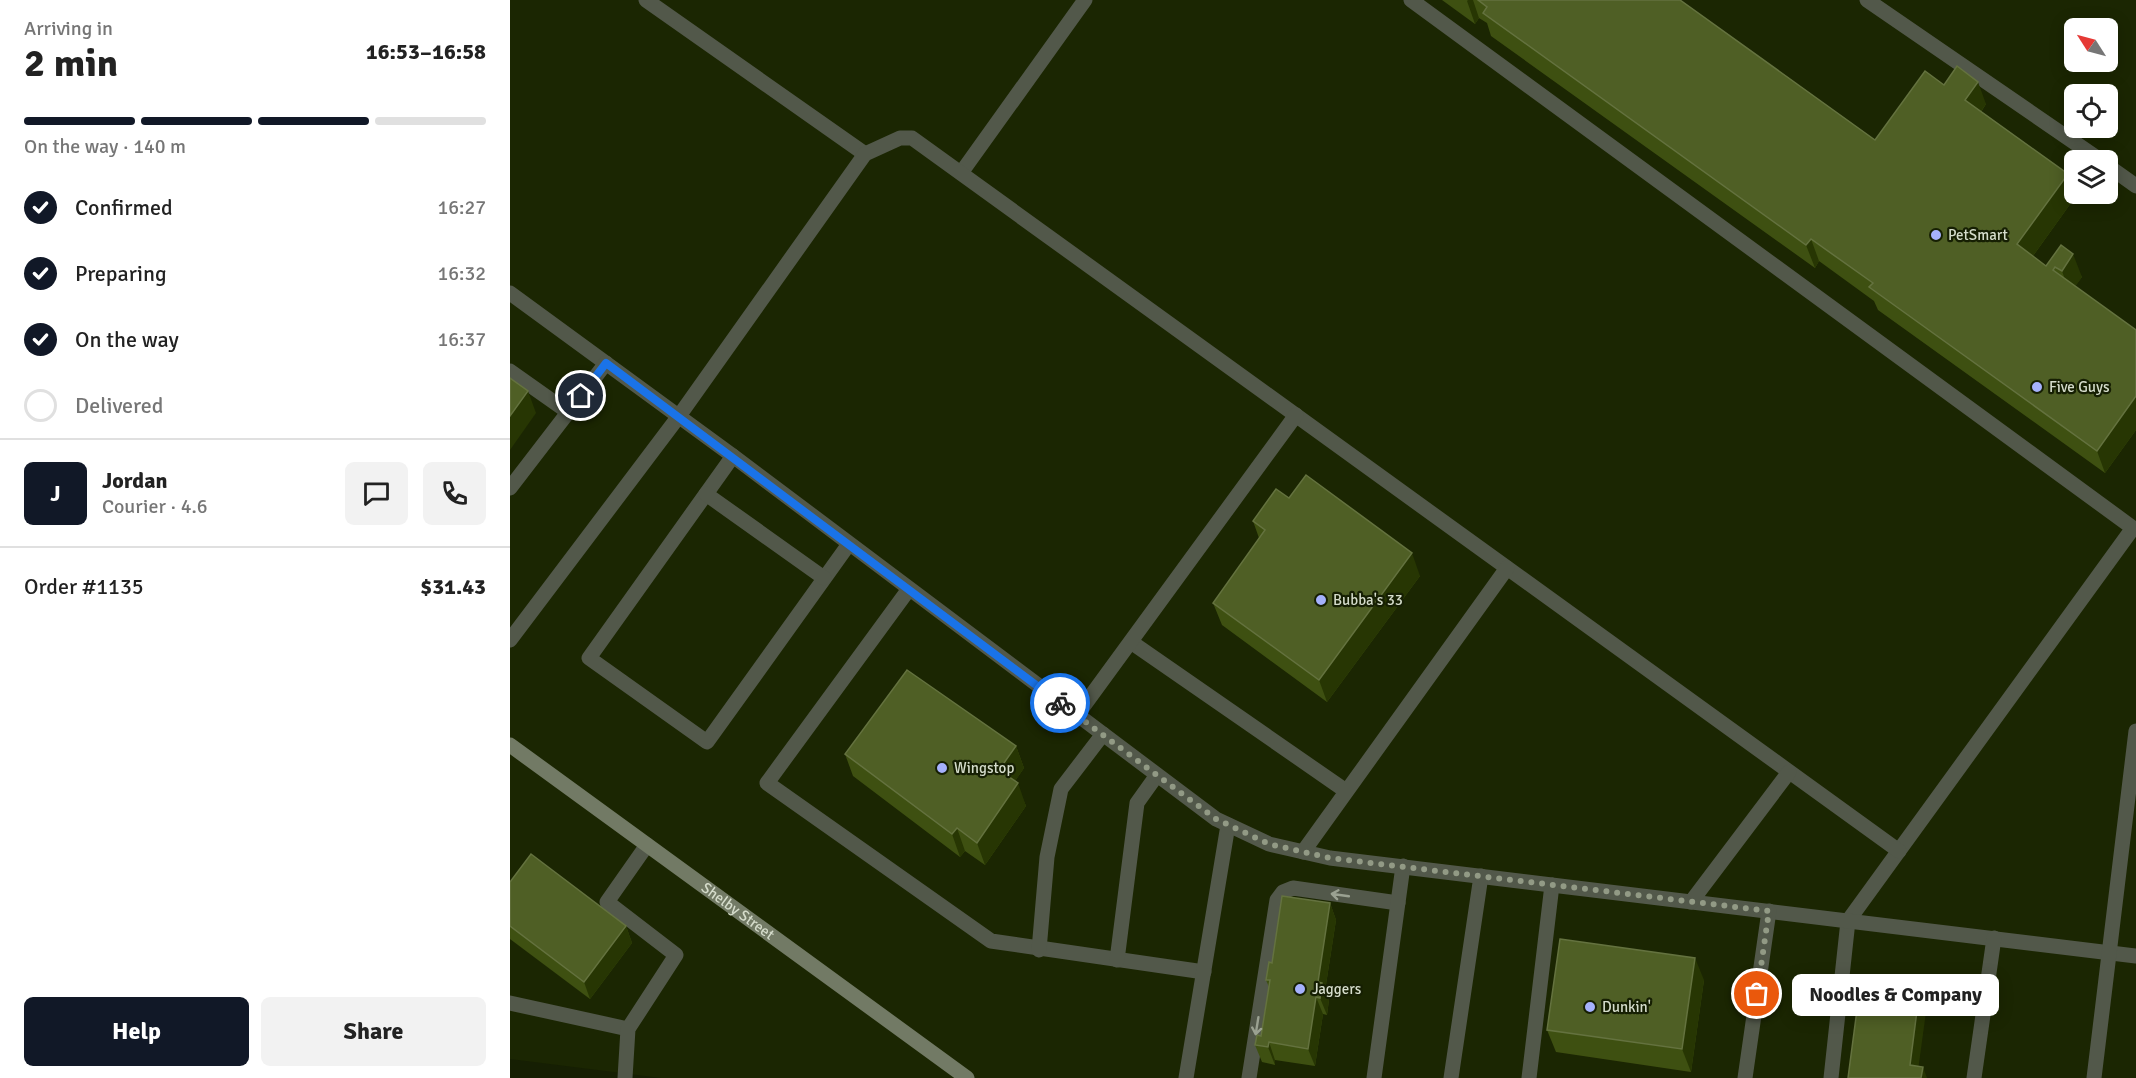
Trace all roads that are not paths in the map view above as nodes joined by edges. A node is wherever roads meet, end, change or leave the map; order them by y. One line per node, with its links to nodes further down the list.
1 (646, 0): 6 (lane)
2 (1085, 0): 7 (lane)
3 (1411, 0): 19 (lane)
4 (1867, 0): 5 (lane)
5 (2085, 150)
6 (865, 154): 7 (lane); 15 (lane)
7 (961, 173): 14 (lane)
8 (2118, 173): 9 (lane)
9 (2136, 186)
10 (510, 293): 11 (lane)
11 (606, 363): 13 (lane); 15 (lane)
12 (510, 371): 13 (lane)
13 (568, 412): 17 (lane)
14 (1296, 415): 21 (lane); 25 (lane)
15 (679, 416): 16 (lane); 24 (lane)
16 (733, 456): 18 (lane); 20 (lane)
17 (510, 488)
18 (706, 494): 22 (lane); 22 (lane)
19 (2135, 528): 35 (lane)
20 (849, 544): 22 (lane); 23 (lane)
21 (1506, 568): 30 (lane); 32 (lane)
22 (824, 578)
23 (909, 589): 26 (lane); 45 (lane)
24 (510, 640)
25 (1131, 642): 26 (lane); 32 (lane)
26 (1077, 715): 28 (lane)
27 (2136, 731): 46 (lane)
28 (1103, 734): 31 (lane); 45 (lane)
29 (510, 745): 34 (street, Shelby Street)
30 (1789, 772): 35 (lane); 40 (lane)
31 (1157, 775): 33 (lane); 48 (lane)
32 (1346, 791): 36 (lane)
33 (1228, 825): 36 (lane); 49 (lane)
34 (647, 845): 51 (lane); 53 (street, Shelby Street)
35 (1899, 851): 43 (lane)
36 (1303, 852): 37 (lane)
37 (1403, 867): 38 (lane); 41 (lane)
38 (1481, 876): 39 (lane); 57 (lane)
39 (1552, 885): 40 (lane); 58 (lane)
40 (1691, 902): 42 (lane)
41 (1398, 903): 55 (lane, one-way to 55); 56 (lane)
42 (1769, 911): 43 (lane); 59 (lane)
43 (1848, 921): 44 (lane); 60 (lane)
44 (1994, 938): 46 (lane); 61 (lane)
45 (1039, 950): 48 (lane)
46 (2109, 952): 47 (lane); 62 (lane)
47 (2136, 956)
48 (1117, 960): 49 (lane)
49 (1204, 972): 54 (lane)
50 (510, 1004): 51 (lane)
51 (628, 1029): 52 (lane)
52 (625, 1078)
53 (967, 1078)
54 (1186, 1078)
55 (1249, 1078)
56 (1374, 1078)
57 (1451, 1078)
58 (1529, 1078)
59 (1745, 1078)
60 (1831, 1078)
61 (1974, 1078)
62 (2094, 1078)

